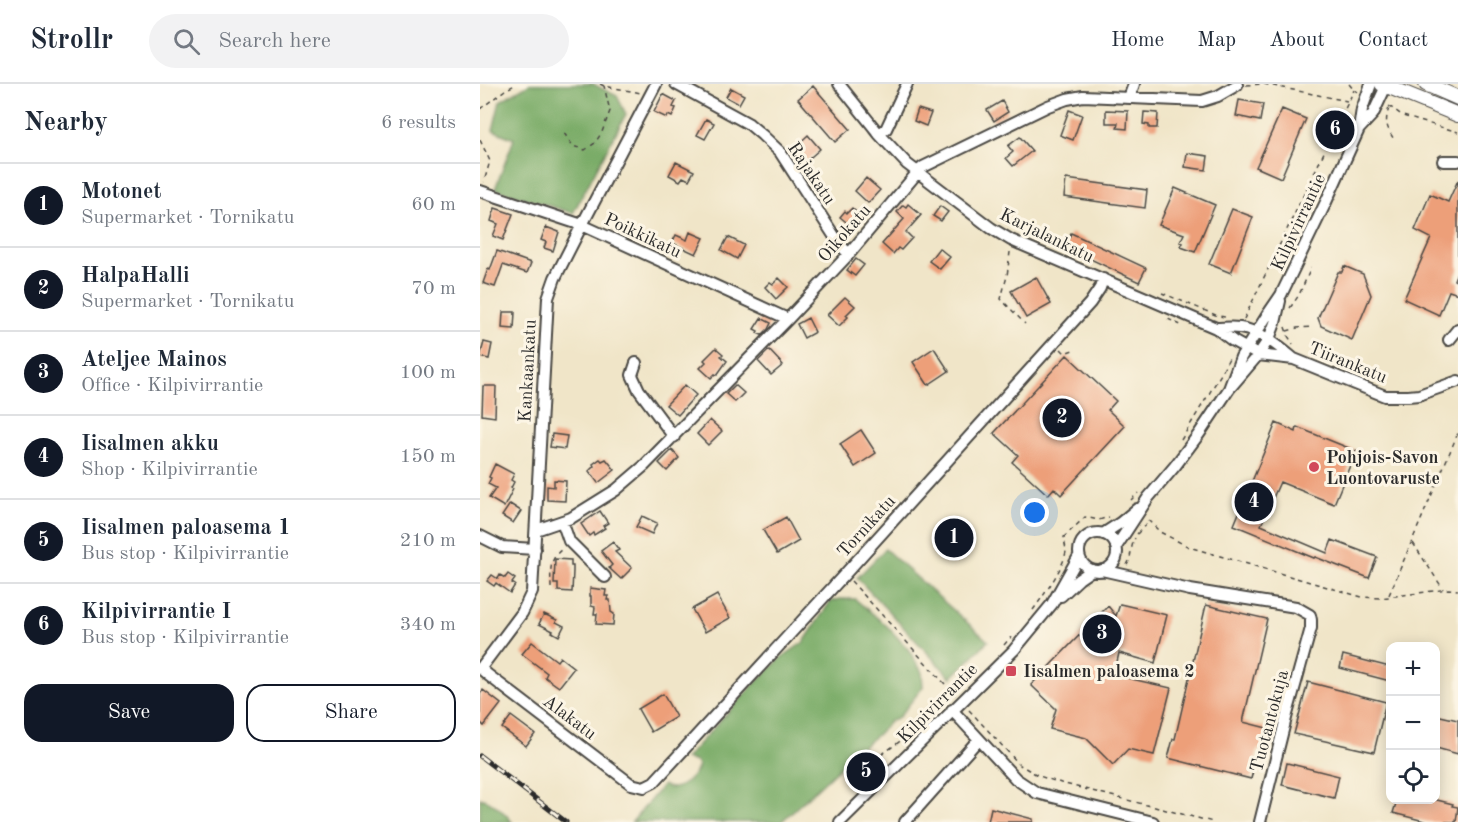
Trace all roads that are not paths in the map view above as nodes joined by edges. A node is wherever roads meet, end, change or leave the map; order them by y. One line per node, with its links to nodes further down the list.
1 (656, 84): 19 (street, Kankaankatu)
2 (676, 84): 20 (street, Rajakatu)
3 (839, 84): 14 (street, Karjalankatu)
4 (907, 84): 14 (street)
5 (1134, 84): 10 (street)
6 (1371, 84): 13 (street, Kilpivirrantie)
7 (1426, 84): 11 (main road)
8 (1237, 85): 10 (street, Oikokatu)
9 (1385, 85): 12 (main road); 13 (street, Kilpivirrantie)
10 (1129, 98): 17 (street, Oikokatu)
11 (1458, 98)
12 (1458, 115)
13 (1359, 129): 22 (street, Kilpivirrantie)
14 (879, 134): 17 (street, Karjalankatu)
15 (1443, 161): 16 (street)
16 (1458, 161)
17 (917, 172): 20 (street, Oikokatu); 21 (street, Karjalankatu)
18 (481, 191): 19 (street, Poikkikatu)
19 (582, 225): 23 (street, Poikkikatu); 38 (street, Kankaankatu)
20 (849, 254): 23 (street, Oikokatu)
21 (1103, 279): 24 (street, Karjalankatu); 51 (street, Tornikatu)
22 (1281, 295): 26 (street, Kilpivirrantie); 27 (street, Kilpivirrantie)
23 (788, 319): 35 (street, Oikokatu)
24 (1216, 327): 26 (street, Karjalankatu); 29 (street, Karjalankatu)
25 (1458, 329): 28 (street)
26 (1257, 333): 27 (street, Karjalankatu); 29 (street, Kilpivirrantie)
27 (1269, 339): 30 (street, Tiirankatu); 31 (street, Kilpivirrantie)
28 (1449, 340)
29 (1246, 349): 31 (street, Tiirankatu); 34 (street, Kilpivirrantie)
30 (1296, 354): 31 (street, Tiirankatu); 33 (street, Tiirankatu)
31 (1258, 355): 34 (street, Kilpivirrantie)
32 (636, 363): 35 (street)
33 (1458, 381)
34 (1228, 388): 36 (street, Kilpivirrantie)
35 (674, 437): 37 (street, Oikokatu)
36 (1137, 511): 39 (street, Kilpivirrantie); 42 (street, Kilpivirrantie)
37 (562, 520): 38 (street, Oikokatu); 45 (street)
38 (536, 530): 41 (street, Kankaankatu)
39 (1103, 534): 42 (street); 43 (street)
40 (480, 536): 41 (street)
41 (535, 549): 48 (street, Kankaankatu)
42 (1116, 552): 44 (street); 46 (street)
43 (1079, 556): 44 (street); 47 (street, Kilpivirrantie)
44 (1097, 570): 46 (street); 47 (street, Kilpivirrantie)
45 (605, 577)
46 (1139, 579): 55 (street, Tuotantokuja)
47 (1052, 604): 49 (street, Kilpivirrantie)
48 (480, 668): 51 (street, Alakatu)
49 (952, 710): 50 (street); 52 (street, Kilpivirrantie)
50 (979, 739): 53 (street); 54 (street)
51 (644, 787)
52 (848, 819)
53 (905, 822)
54 (1153, 822)
55 (1260, 822)

